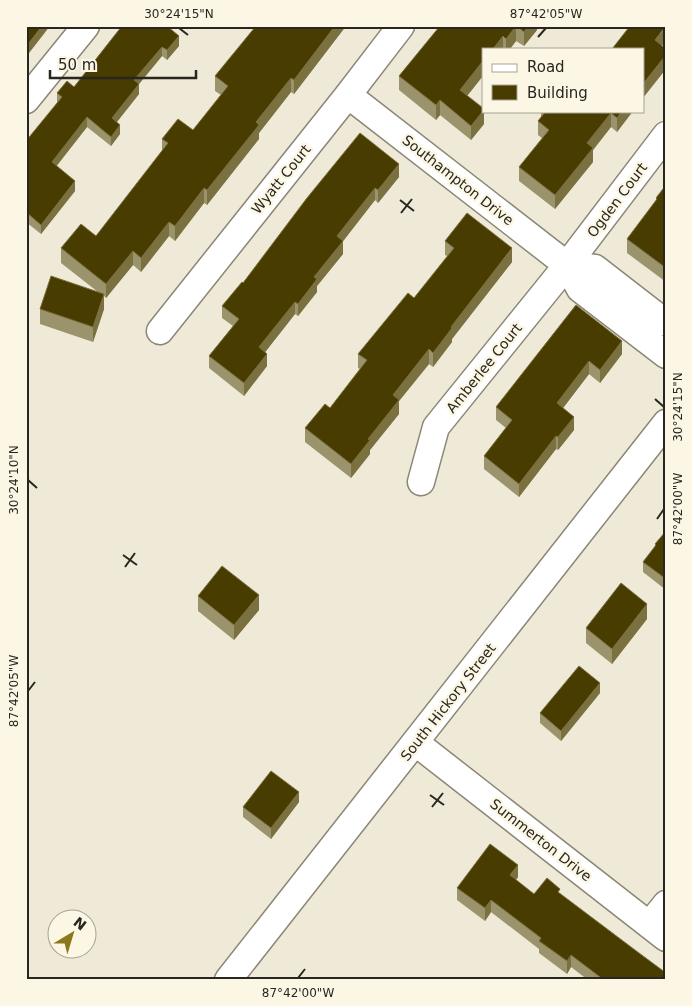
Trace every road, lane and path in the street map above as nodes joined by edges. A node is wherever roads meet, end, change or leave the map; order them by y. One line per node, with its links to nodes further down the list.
1 (86, 26): 4 (street)
2 (401, 26): 3 (street, Wyatt Court)
3 (348, 95): 6 (street, Southampton Drive); 8 (street, Wyatt Court)
4 (26, 100)
5 (666, 135): 6 (street, Ogden Court)
6 (567, 265): 7 (street); 9 (street, Southampton Drive); 11 (street, Amberlee Court)
7 (666, 323)
8 (160, 331)
9 (666, 355)
10 (666, 423): 12 (street, South Hickory Street)
11 (420, 482)
12 (416, 743): 14 (street, Summerton Drive); 15 (street, South Hickory Street)
13 (666, 904): 14 (street)
14 (658, 932)
15 (228, 980)

